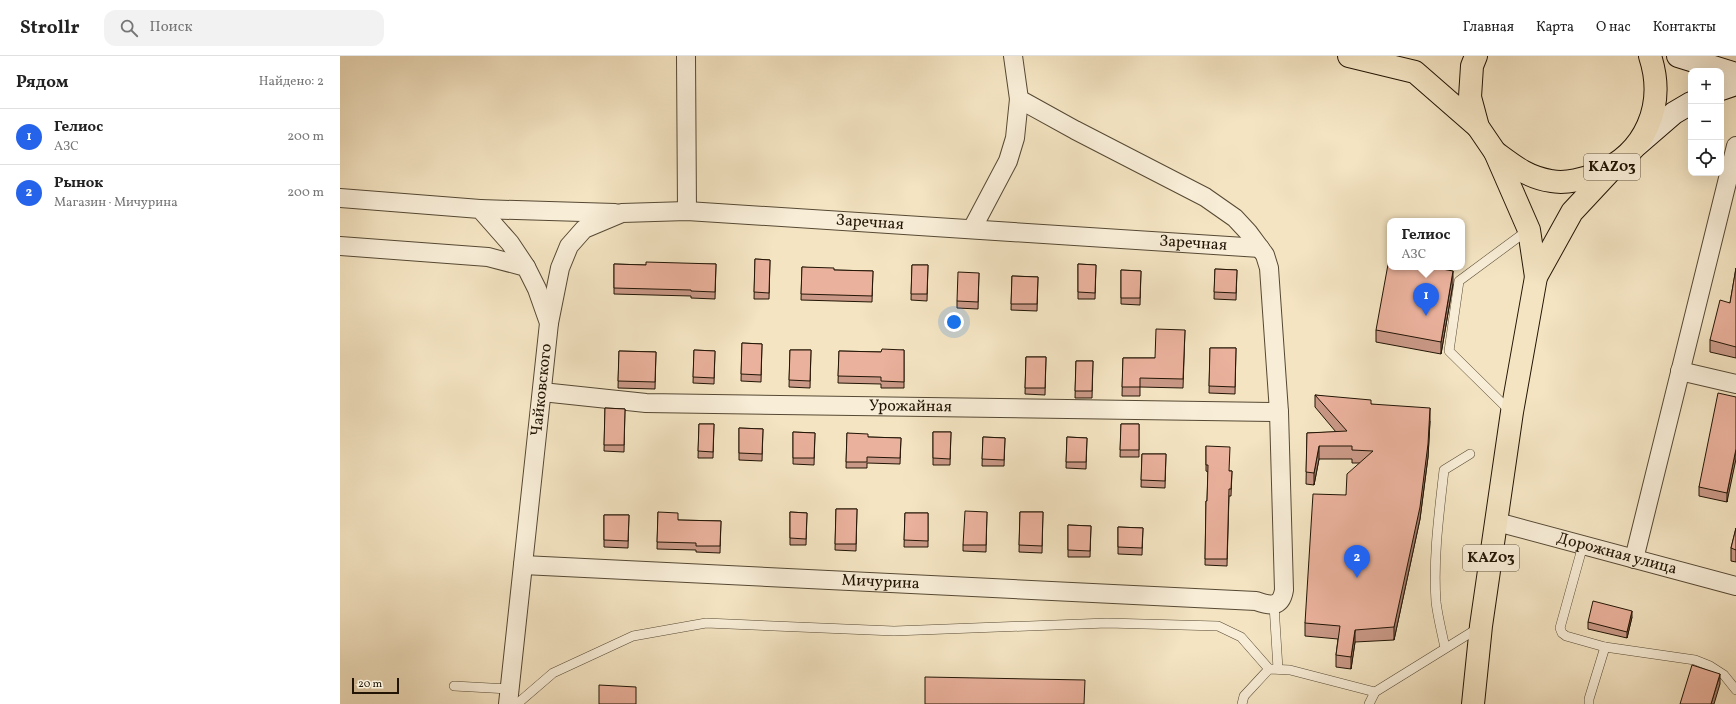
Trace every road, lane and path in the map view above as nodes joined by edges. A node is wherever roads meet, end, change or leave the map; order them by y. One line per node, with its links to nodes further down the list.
1 (686, 56): 19 (street)
2 (1013, 56): 10 (street)
3 (1349, 56): 12 (highway)
4 (1476, 56): 12 (highway, KАZ03)
5 (1650, 56): 13 (highway, KАZ03)
6 (1678, 56): 7 (street)
7 (1736, 74)
8 (1736, 84): 9 (street)
9 (1724, 88)
10 (1019, 99): 21 (street); 24 (street)
11 (1689, 104): 13 (street)
12 (1478, 127): 15 (highway, KАZ03)
13 (1637, 145): 16 (highway, KАZ03)
14 (1736, 146): 28 (street)
15 (1495, 152): 16 (highway, KАZ03); 22 (highway, KАZ03)
16 (1614, 166): 26 (highway, KАZ03)
17 (340, 198): 18 (street)
18 (480, 209): 20 (street); 25 (street, Чайковского)
19 (687, 211): 20 (street, Заречная); 21 (street, Заречная)
20 (622, 213): 27 (street, Заречная)
21 (972, 229): 24 (street, Заречная)
22 (1529, 230): 26 (highway, KАZ03); 32 (lane)
23 (340, 246): 25 (street)
24 (1260, 248): 31 (street)
25 (526, 267): 27 (street, Чайковского)
26 (1536, 277): 32 (highway, KАZ03)
27 (549, 323): 30 (street, Чайковского)
28 (1680, 371): 29 (street); 36 (street)
29 (1736, 384)
30 (542, 392): 31 (street, Урожайная); 37 (street, Чайковского)
31 (1279, 412): 39 (street)
32 (1512, 412): 34 (highway, KАZ03)
33 (1470, 454): 42 (lane)
34 (1497, 522): 35 (street, Дорожная улица); 40 (highway, KАZ03)
35 (1583, 545): 36 (street, Дорожная улица); 41 (lane)
36 (1634, 559): 38 (street, Дорожная улица)
37 (523, 565): 39 (street, Мичурина); 47 (street, Чайковского)
38 (1736, 586)
39 (1274, 605): 43 (lane)
40 (1481, 626): 42 (lane); 50 (highway, KАZ03)
41 (1605, 647): 45 (lane); 51 (lane)
42 (1445, 648): 46 (lane)
43 (1274, 669): 46 (lane); 47 (lane); 48 (lane)
44 (454, 686): 47 (lane)
45 (1736, 690)
46 (1375, 692): 49 (lane)
47 (511, 699)
48 (1242, 704)
49 (1369, 704)
50 (1473, 704)
51 (1589, 704)

